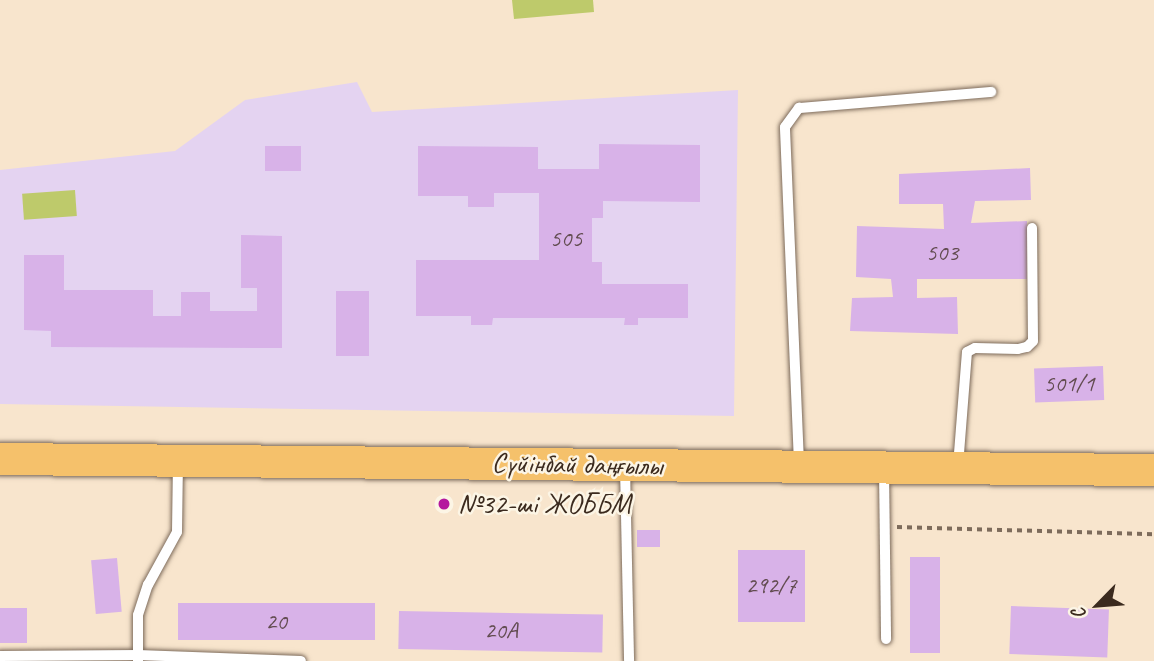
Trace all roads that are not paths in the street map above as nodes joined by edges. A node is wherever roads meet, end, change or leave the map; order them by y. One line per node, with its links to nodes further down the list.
1 (991, 92): 6 (lane)
2 (1032, 228): 8 (lane)
3 (0, 459): 4 (main road, Сүйінбай даңғылы)
4 (178, 459): 5 (main road, Сүйінбай даңғылы); 12 (lane)
5 (625, 464): 6 (main road, Сүйінбай даңғылы); 14 (lane)
6 (799, 466): 7 (main road, Сүйінбай даңғылы)
7 (884, 467): 8 (main road, Сүйінбай даңғылы); 10 (lane)
8 (958, 468): 9 (main road, Сүйінбай даңғылы)
9 (1154, 470)
10 (886, 639)
11 (0, 656): 12 (lane)
12 (138, 658): 13 (lane)
13 (301, 661)
14 (629, 661)

